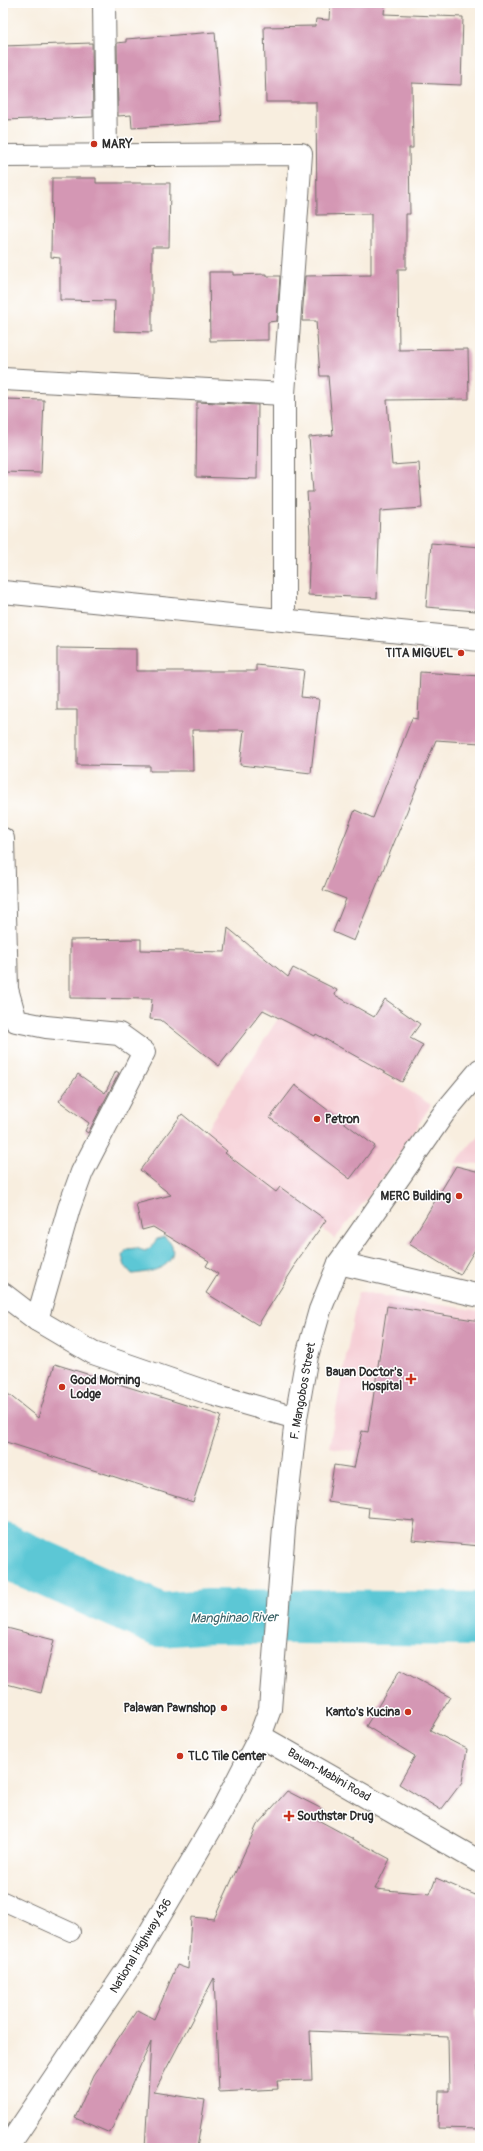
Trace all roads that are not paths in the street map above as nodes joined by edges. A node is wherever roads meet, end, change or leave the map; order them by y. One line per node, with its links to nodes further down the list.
1 (104, 3): 2 (street)
2 (106, 155): 3 (street); 5 (street)
3 (3, 156)
4 (3, 379): 5 (street)
5 (284, 394): 7 (street)
6 (3, 592): 7 (street)
7 (284, 620): 8 (street)
8 (480, 640)
9 (3, 839): 14 (street)
10 (480, 1070): 11 (street, F. Mangobos Street)
11 (339, 1263): 13 (street); 15 (street, F. Mangobos Street)
12 (3, 1294): 14 (street)
13 (480, 1296)
14 (37, 1320): 15 (street)
15 (296, 1418): 16 (street, F. Mangobos Street)
16 (260, 1736): 17 (street, Bauan-Mabini Road); 20 (street, National Highway 436)
17 (480, 1862)
18 (3, 1901): 19 (lane)
19 (71, 1932)
20 (7, 2148)

